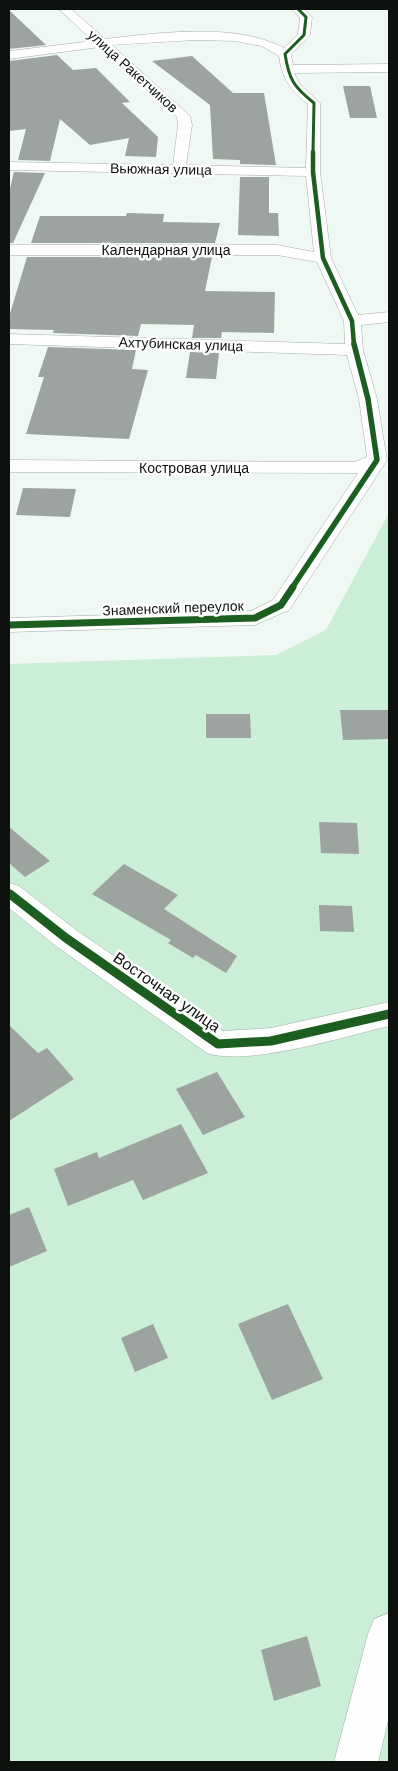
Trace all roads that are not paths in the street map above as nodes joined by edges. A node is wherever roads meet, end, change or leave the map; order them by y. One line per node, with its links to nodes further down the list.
1 (65, 9): 3 (street, улица Ракетчиков)
2 (298, 9): 4 (street)
3 (103, 44): 4 (street); 5 (street); 9 (street, улица Ракетчиков)
4 (285, 54): 7 (street)
5 (9, 55)
6 (389, 68): 7 (street)
7 (287, 69): 10 (street)
8 (9, 166): 9 (street, Вьюжная улица)
9 (179, 169): 10 (street, Вьюжная улица)
10 (313, 172): 12 (street)
11 (9, 250): 12 (street, Календарная улица)
12 (323, 258): 14 (street)
13 (389, 318): 14 (street)
14 (352, 321): 16 (street)
15 (9, 339): 16 (street, Ахтубинская улица)
16 (354, 350): 17 (street)
17 (377, 460): 18 (street, Костровая улица); 19 (street, Знаменский переулок)
18 (9, 466)
19 (9, 625)
20 (9, 893): 21 (street, Восточная улица)
21 (389, 1014)
22 (389, 1634): 23 (street)
23 (356, 1762)

